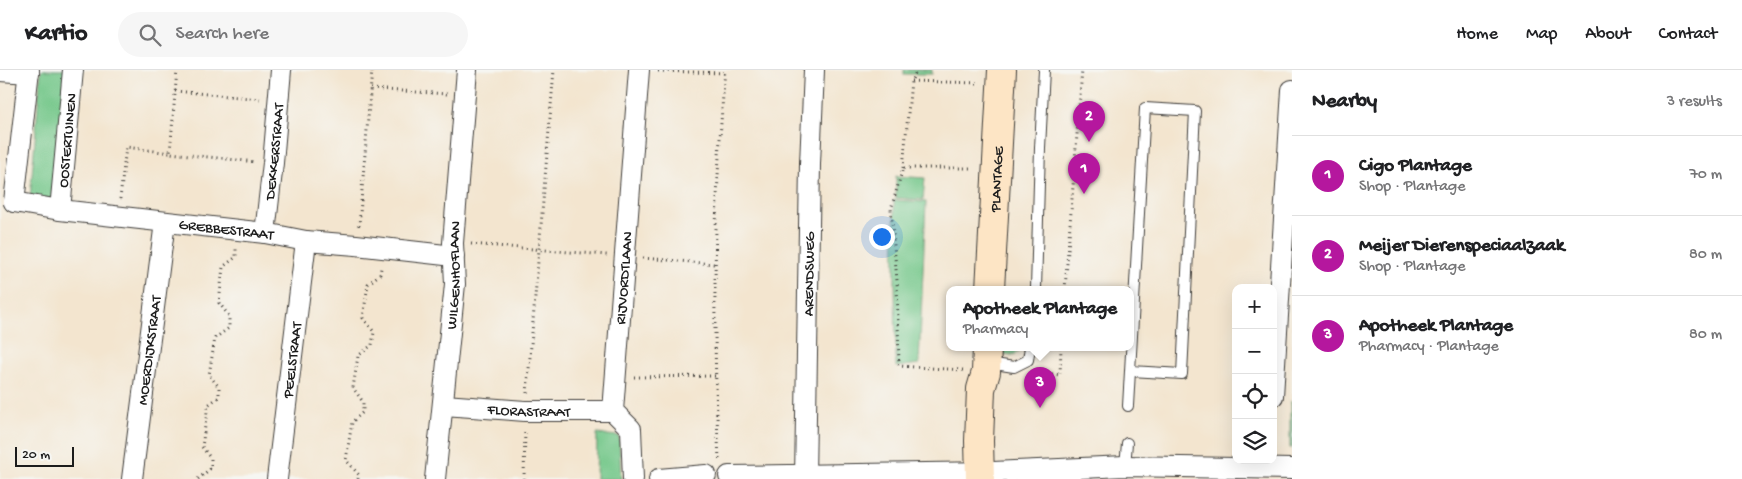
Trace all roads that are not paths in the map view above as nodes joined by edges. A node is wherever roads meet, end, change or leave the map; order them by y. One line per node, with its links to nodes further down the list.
1 (0, 70): 8 (street)
2 (73, 70): 12 (street, OOSTERTUINEN)
3 (281, 70): 14 (street, DEKKERSTRAAT)
4 (467, 70): 16 (street, WILGENHOFLAAN)
5 (639, 70): 28 (street, RIJVORDTLAAN)
6 (814, 70): 35 (street, ARENDSWEG)
7 (1044, 70): 18 (lane)
8 (29, 72): 11 (street)
9 (1001, 77): 17 (street, PLANTAGE)
10 (1292, 90): 19 (street)
11 (7, 206): 12 (street, GREBBESTRAAT)
12 (60, 210): 13 (street, GREBBESTRAAT)
13 (165, 222): 14 (street, GREBBESTRAAT); 36 (street, MOERDIJKSTRAAT)
14 (264, 233): 15 (street, GREBBESTRAAT)
15 (306, 241): 16 (street, GREBBESTRAAT); 37 (street, PEELSTRAAT)
16 (453, 249): 26 (street, WILGENHOFLAAN)
17 (990, 286)
18 (1036, 286)
19 (1285, 310): 25 (street)
20 (1134, 315): 24 (lane)
21 (1029, 351): 23 (lane)
22 (1132, 351): 24 (lane)
23 (986, 365): 34 (street)
24 (1131, 371): 27 (lane)
25 (1276, 374)
26 (444, 405): 28 (street, FLORASTRAAT); 38 (street, WILGENHOFLAAN)
27 (1128, 406)
28 (613, 411): 39 (street)
29 (1127, 443): 31 (lane)
30 (1269, 465): 32 (street); 33 (street)
31 (1125, 466): 33 (street); 34 (street)
32 (1292, 469)
33 (1146, 473)
34 (984, 474): 35 (street)
35 (805, 477): 40 (street)
36 (132, 479)
37 (278, 479)
38 (435, 479)
39 (633, 479)
40 (659, 479)

